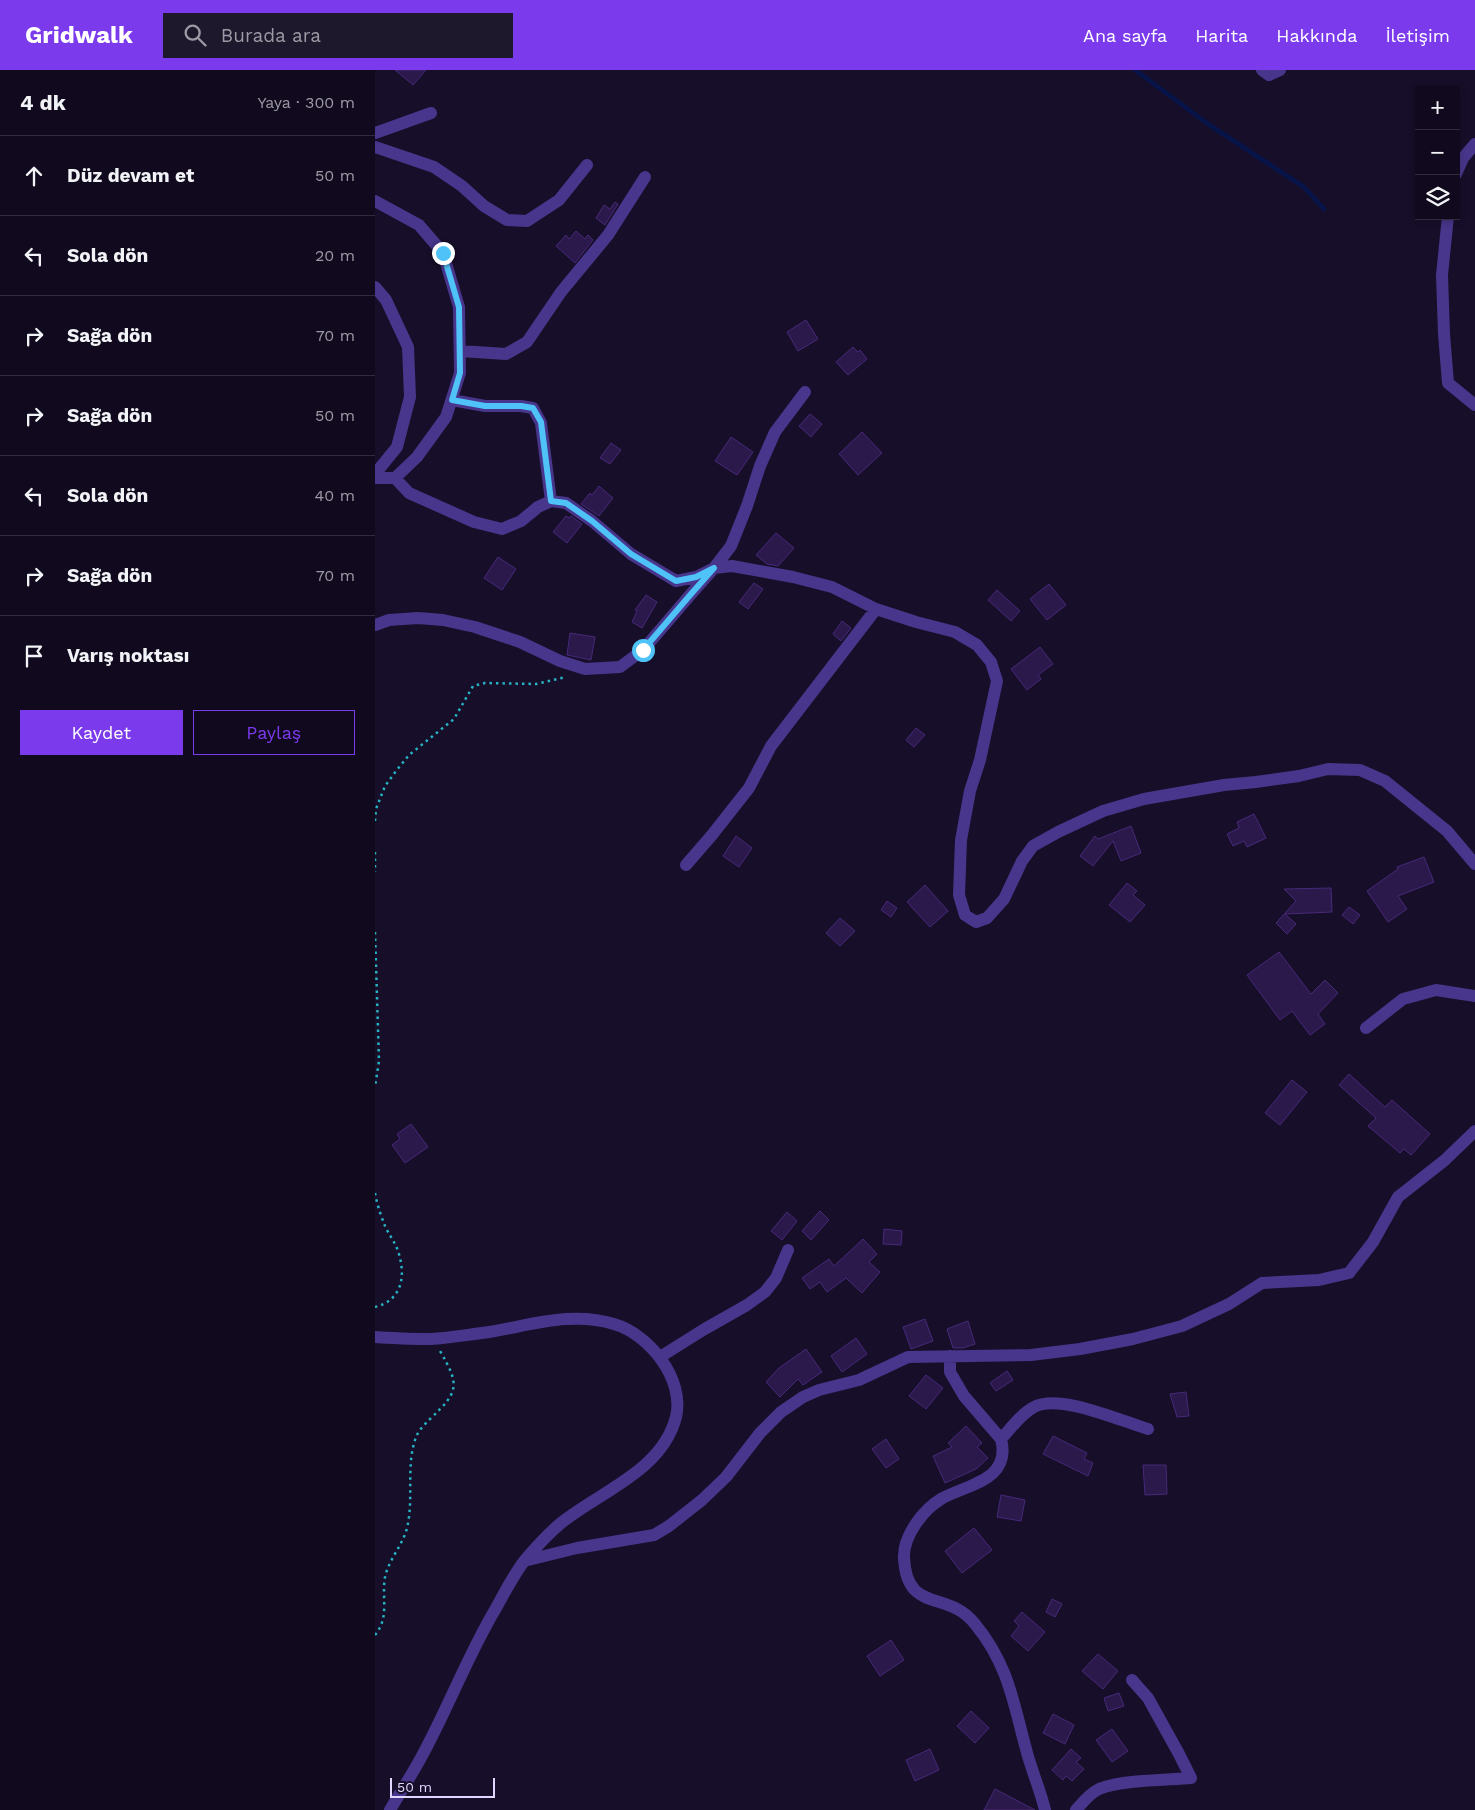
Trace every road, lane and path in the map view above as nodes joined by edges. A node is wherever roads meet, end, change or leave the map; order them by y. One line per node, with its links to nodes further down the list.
1 (1263, 70): 2 (street)
2 (1280, 70)
3 (431, 113): 4 (street)
4 (375, 133)
5 (1475, 144): 8 (street)
6 (375, 147): 7 (street)
7 (587, 165)
8 (1460, 165)
9 (645, 177): 13 (street)
10 (375, 201): 13 (street)
11 (1448, 220): 16 (street)
12 (375, 287): 17 (street)
13 (460, 351): 15 (street)
14 (805, 392): 20 (street)
15 (452, 400): 18 (street); 19 (street)
16 (1475, 405)
17 (375, 476): 18 (street)
18 (395, 478): 19 (street)
19 (551, 501): 20 (street)
20 (714, 568): 21 (street); 23 (street)
21 (876, 609): 26 (street); 27 (street)
22 (375, 626): 23 (street)
23 (585, 669): 24 (path)
24 (375, 821)
25 (375, 852): 28 (path)
26 (1475, 864)
27 (686, 865)
28 (375, 872)
29 (375, 932): 32 (path)
30 (1475, 996): 31 (street)
31 (1366, 1028)
32 (375, 1087)
33 (1475, 1131): 39 (street)
34 (375, 1192): 36 (path)
35 (788, 1250): 40 (street)
36 (375, 1307)
37 (375, 1338): 38 (street)
38 (433, 1339): 40 (street); 44 (path)
39 (950, 1356): 42 (street); 43 (street)
40 (660, 1357): 43 (street)
41 (1148, 1429): 42 (street)
42 (1001, 1439): 47 (street)
43 (524, 1561): 46 (street)
44 (375, 1635)
45 (1132, 1680): 48 (street)
46 (390, 1810)
47 (1045, 1810)
48 (1076, 1810)

